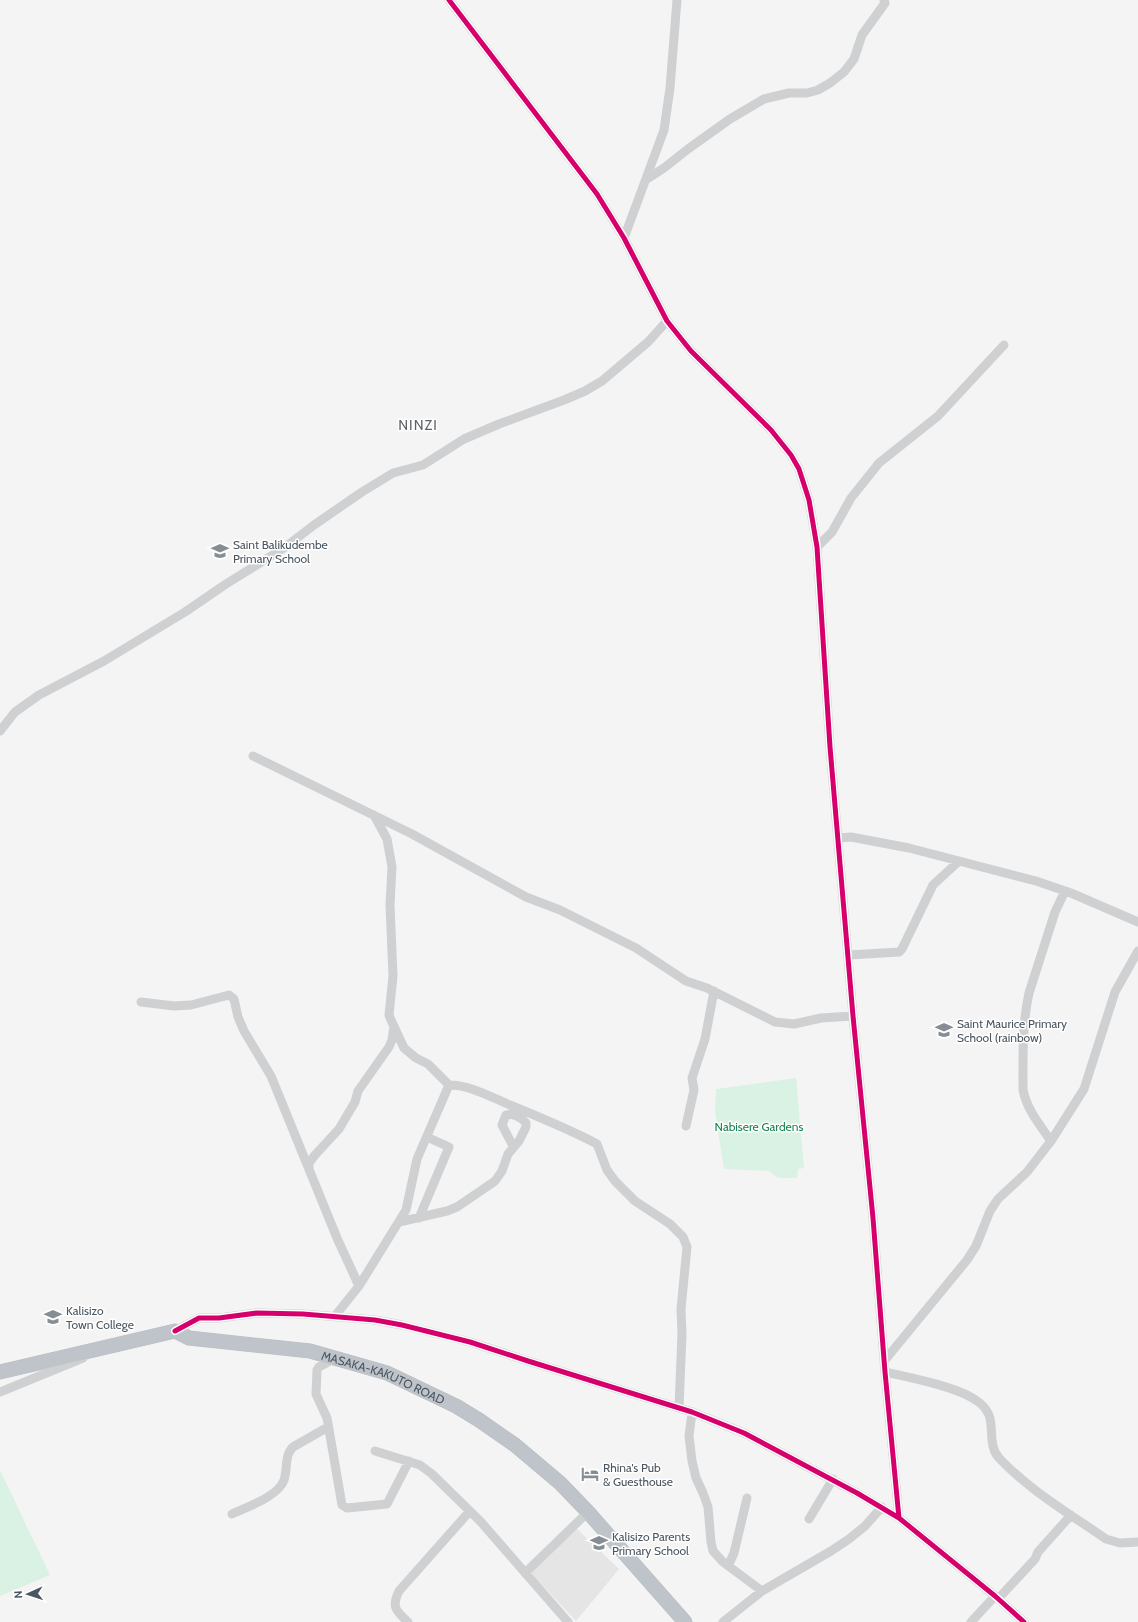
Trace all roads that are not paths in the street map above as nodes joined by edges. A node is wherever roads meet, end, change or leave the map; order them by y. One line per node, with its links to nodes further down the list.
1 (449, 0): 5 (street)
2 (677, 0): 4 (street)
3 (884, 0): 4 (street)
4 (647, 179): 5 (street)
5 (624, 238): 6 (street)
6 (667, 321): 8 (street); 9 (street)
7 (1004, 345): 8 (street)
8 (817, 547): 12 (street)
9 (0, 731)
10 (253, 756): 11 (street)
11 (374, 815): 18 (street); 21 (street)
12 (838, 838): 13 (street); 17 (street)
13 (959, 861): 14 (street); 17 (street)
14 (1065, 891): 15 (street); 25 (street)
15 (1138, 922)
16 (1138, 951): 25 (street)
17 (849, 955): 20 (street)
18 (714, 991): 20 (street); 23 (street)
19 (142, 1002): 27 (street)
20 (853, 1016): 35 (street)
21 (394, 1026): 22 (street); 27 (street)
22 (449, 1085): 24 (street); 39 (street)
23 (686, 1126)
24 (427, 1137): 28 (street); 29 (street)
25 (1051, 1142): 35 (street)
26 (513, 1146): 28 (street)
27 (309, 1167): 30 (street)
28 (419, 1218): 29 (street)
29 (399, 1222): 30 (street)
30 (359, 1286): 31 (street)
31 (334, 1316): 32 (street); 39 (street)
32 (175, 1331): 33 (highway); 34 (highway, MASAKA-KAKUTO ROAD)
33 (110, 1347): 36 (highway); 38 (street)
34 (335, 1358): 41 (street); 48 (highway, MASAKA-KAKUTO ROAD)
35 (884, 1360): 37 (street)
36 (0, 1372)
37 (885, 1372): 50 (street); 52 (street)
38 (0, 1392)
39 (679, 1407): 40 (street)
40 (692, 1412): 44 (street); 54 (street)
41 (328, 1427): 43 (street); 49 (street)
42 (375, 1451): 43 (street)
43 (408, 1462): 47 (street)
44 (833, 1479): 46 (street); 51 (street)
45 (747, 1498): 54 (street)
46 (882, 1507): 52 (street); 56 (street)
47 (469, 1512): 55 (street); 58 (street)
48 (588, 1512): 55 (street); 60 (highway, MASAKA-KAKUTO ROAD)
49 (232, 1514)
50 (1071, 1514): 53 (street); 57 (street)
51 (809, 1518)
52 (899, 1518): 57 (street)
53 (1138, 1542)
54 (728, 1566): 56 (street)
55 (525, 1573): 59 (street)
56 (762, 1591): 61 (street)
57 (997, 1598): 62 (street); 63 (street)
58 (408, 1622)
59 (568, 1622)
60 (685, 1622)
61 (723, 1622)
62 (971, 1622)
63 (1024, 1622)

